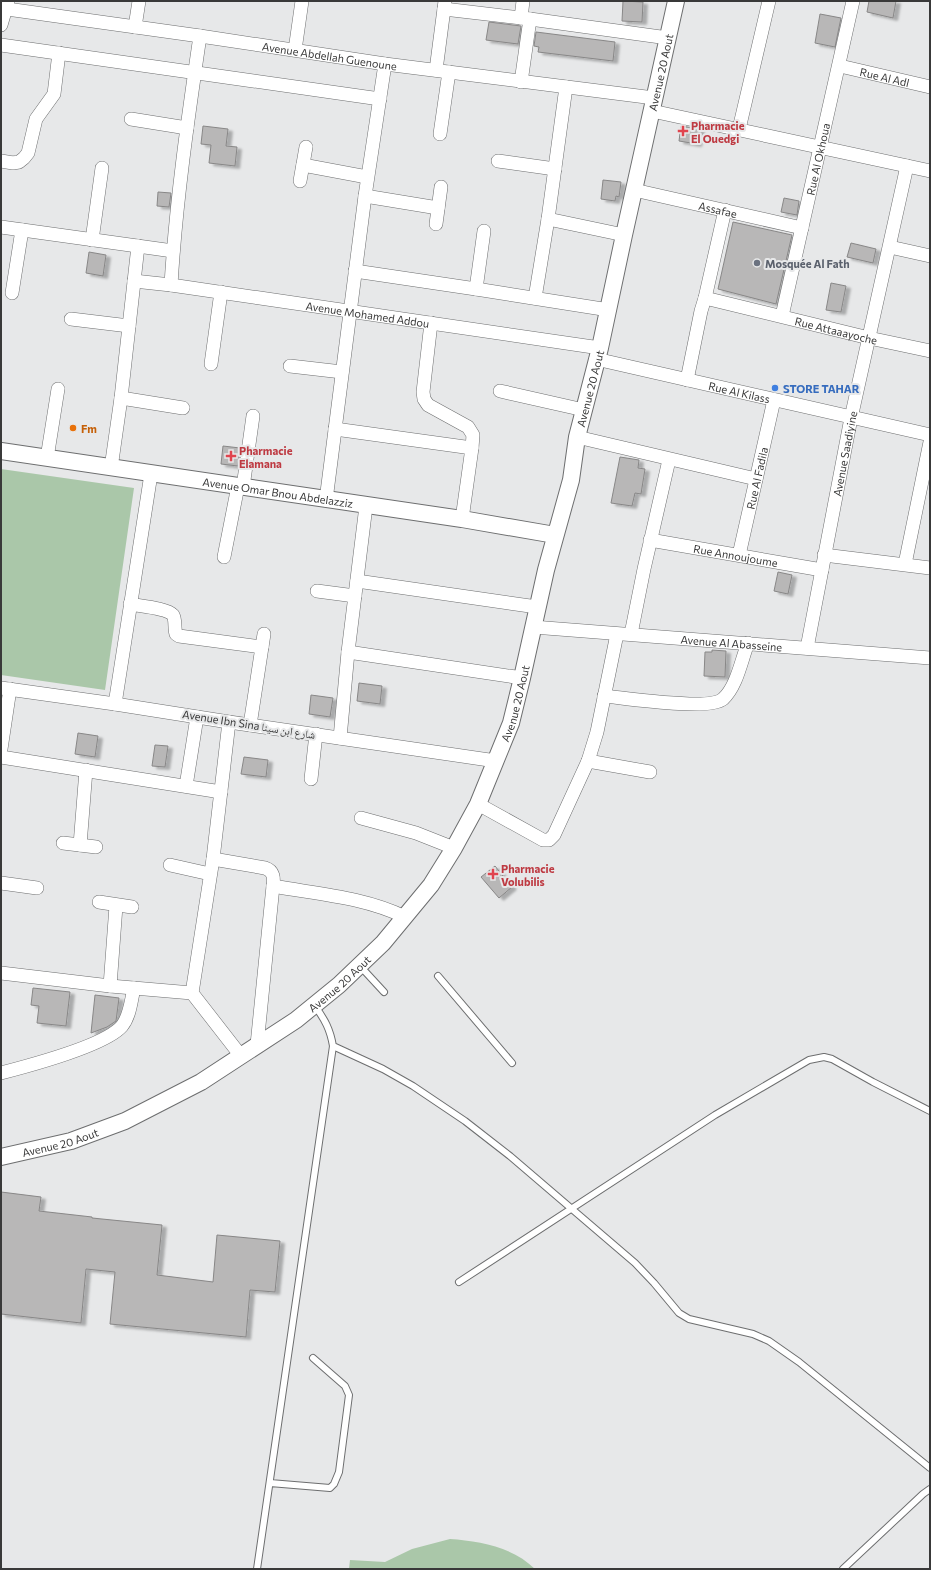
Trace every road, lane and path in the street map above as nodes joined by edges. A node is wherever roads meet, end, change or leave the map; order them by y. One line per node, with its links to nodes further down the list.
1 (139, 1): 11 (street)
2 (302, 1): 15 (street)
3 (523, 1): 9 (street)
4 (676, 1): 13 (street, Avenue 20 Aout)
5 (769, 1): 28 (street)
6 (853, 1): 18 (street, Rue Al Okhoua)
7 (7, 5): 10 (street); 11 (street, Avenue Abdellah Guenoune)
8 (444, 5): 9 (street); 19 (street)
9 (526, 19): 13 (street); 21 (street)
10 (1, 25)
11 (135, 27): 12 (street, Avenue Abdellah Guenoune)
12 (200, 36): 15 (street, Avenue Abdellah Guenoune); 20 (street)
13 (668, 38): 25 (street, Avenue 20 Aout)
14 (1, 45): 16 (street)
15 (295, 50): 17 (street, Avenue Abdellah Guenoune)
16 (59, 53): 20 (street); 32 (street)
17 (385, 64): 19 (street, Avenue Abdellah Guenoune); 24 (street)
18 (840, 66): 22 (street, Rue Al Adl); 31 (street, Rue Al Okhoua)
19 (443, 71): 21 (street, Avenue Abdellah Guenoune); 29 (street)
20 (194, 73): 24 (street); 27 (street)
21 (521, 82): 23 (street, Avenue Abdellah Guenoune)
22 (930, 86)
23 (566, 87): 25 (street, Avenue Abdellah Guenoune); 37 (street)
24 (380, 99): 39 (street)
25 (653, 104): 28 (street, Avenue Abdellah Guenoune); 42 (street, Avenue 20 Aout)
26 (130, 119): 27 (street)
27 (187, 128): 56 (street)
28 (739, 129): 31 (street, Avenue Abdellah Guenoune)
29 (440, 134)
30 (306, 147): 34 (street)
31 (821, 147): 35 (street, Avenue Abdellah Guenoune); 49 (street, Rue Al Okhoua)
32 (1, 161)
33 (498, 161): 37 (street)
34 (303, 165): 39 (street); 40 (street)
35 (907, 166): 38 (street, Avenue Abdellah Guenoune); 55 (street, Avenue Saadiyine)
36 (102, 168): 53 (street)
37 (555, 169): 46 (street)
38 (930, 171)
39 (367, 176): 43 (street)
40 (300, 182)
41 (441, 187): 44 (street)
42 (634, 190): 45 (street, Assafae); 52 (street, Avenue 20 Aout)
43 (365, 196): 44 (street); 58 (street)
44 (438, 208): 47 (street)
45 (725, 210): 49 (street, Assafae); 65 (street)
46 (548, 219): 52 (street); 64 (street)
47 (436, 224)
48 (1, 227): 50 (street)
49 (802, 228): 68 (street, Rue Al Okhoua)
50 (22, 230): 53 (street); 63 (street)
51 (484, 231): 61 (street)
52 (624, 235): 66 (street, Avenue 20 Aout)
53 (92, 240): 54 (street)
54 (138, 246): 56 (street); 59 (street)
55 (890, 247): 57 (street); 72 (street, Avenue Saadiyine)
56 (173, 251): 60 (street)
57 (930, 256)
58 (355, 271): 61 (street); 67 (street)
59 (134, 281): 60 (street, Avenue Mohamed Addou); 71 (street)
60 (171, 285): 62 (street, Avenue Mohamed Addou)
61 (476, 289): 64 (street)
62 (221, 292): 67 (street, Avenue Mohamed Addou); 75 (street)
63 (12, 293)
64 (535, 298): 66 (street)
65 (705, 298): 68 (street, Rue Attaaayoche); 78 (street)
66 (608, 310): 74 (street, Avenue 20 Aout)
67 (349, 311): 70 (street, Avenue Mohamed Addou); 77 (street)
68 (782, 316): 72 (street, Rue Attaaayoche)
69 (71, 319): 71 (street)
70 (430, 323): 74 (street, Avenue Mohamed Addou); 91 (street)
71 (129, 326): 81 (street)
72 (869, 338): 73 (street, Rue Attaaayoche); 86 (street, Avenue Saadiyine)
73 (930, 351)
74 (598, 354): 78 (street, Rue Al Kilass); 84 (street, Avenue 20 Aout)
75 (212, 364)
76 (290, 366): 77 (street)
77 (342, 372): 87 (street)
78 (687, 380): 82 (street, Rue Al Kilass)
79 (58, 389): 93 (street)
80 (500, 391): 84 (street)
81 (121, 398): 83 (street); 95 (street)
82 (774, 400): 86 (street, Rue Al Kilass); 97 (street, Rue Al Fadila)
83 (183, 408)
84 (584, 410): 89 (street, Avenue 20 Aout)
85 (253, 416): 98 (street)
86 (851, 418): 88 (street, Rue Al Kilass); 105 (street, Avenue Saadiyine)
87 (335, 429): 91 (street); 99 (street)
88 (930, 435)
89 (577, 437): 94 (street); 102 (street, Avenue 20 Aout)
90 (930, 442): 107 (street)
91 (472, 448): 101 (street)
92 (1, 451): 93 (street, Avenue Omar Bnou Abdelazziz)
93 (47, 458): 95 (street, Avenue Omar Bnou Abdelazziz)
94 (669, 460): 97 (street); 103 (street)
95 (111, 468): 96 (street, Avenue Omar Bnou Abdelazziz)
96 (151, 474): 98 (street, Avenue Omar Bnou Abdelazziz); 113 (street)
97 (756, 480): 104 (street, Rue Al Fadila)
98 (240, 487): 99 (street, Avenue Omar Bnou Abdelazziz); 106 (street)
99 (326, 500): 100 (street, Avenue Omar Bnou Abdelazziz)
100 (366, 506): 101 (street, Avenue Omar Bnou Abdelazziz); 110 (street)
101 (462, 519): 102 (street, Avenue Omar Bnou Abdelazziz)
102 (555, 535): 114 (street, Avenue 20 Aout)
103 (650, 540): 104 (street, Rue Annoujoume); 117 (street)
104 (739, 555): 109 (street, Rue Annoujoume)
105 (824, 555): 107 (street); 109 (street, Avenue Saadiyine)
106 (224, 557)
107 (905, 564): 108 (street)
108 (930, 568)
109 (822, 570): 119 (street, Avenue Saadiyine)
110 (357, 581): 112 (street); 114 (street)
111 (317, 591): 112 (street)
112 (355, 596): 120 (street)
113 (130, 604): 125 (street); 128 (street)
114 (537, 607): 115 (street, Avenue 20 Aout)
115 (533, 627): 116 (street, Avenue Al Abasseine); 122 (street, Avenue 20 Aout)
116 (617, 634): 117 (street, Avenue Al Abasseine); 124 (street)
117 (631, 634): 118 (street, Avenue Al Abasseine)
118 (748, 643): 119 (street, Avenue Al Abasseine); 124 (street)
119 (808, 648): 121 (street, Avenue Al Abasseine)
120 (348, 652): 122 (street); 130 (street)
121 (930, 658)
122 (522, 678): 133 (street, Avenue 20 Aout)
123 (5, 688): 125 (street, Avenue Ibn Sina شارع ابن سينا); 131 (street)
124 (604, 696): 134 (street)
125 (115, 704): 126 (street, Avenue Ibn Sina شارع ابن سينا)
126 (197, 717): 127 (street, Avenue Ibn Sina شارع ابن سينا); 138 (street)
127 (229, 722): 128 (street, Avenue Ibn Sina شارع ابن سينا); 139 (street)
128 (250, 725): 129 (street, Avenue Ibn Sina شارع ابن سينا)
129 (316, 734): 130 (street, Avenue Ibn Sina شارع ابن سينا); 137 (street)
130 (340, 738): 133 (street, Avenue Ibn Sina شارع ابن سينا)
131 (1, 749)
132 (1, 757): 135 (street)
133 (496, 761): 140 (street, Avenue 20 Aout)
134 (588, 761): 136 (street); 140 (street)
135 (86, 770): 138 (street); 143 (street)
136 (650, 772)
137 (311, 780)
138 (186, 786): 139 (street)
139 (221, 792): 146 (street)
140 (478, 804): 145 (street, Avenue 20 Aout)
141 (361, 818): 145 (street)
142 (63, 843): 143 (street)
143 (80, 845): 144 (street)
144 (96, 847)
145 (454, 848): 155 (street, Avenue 20 Aout)
146 (213, 859): 148 (street); 150 (street)
147 (170, 865): 148 (street)
148 (210, 874): 162 (street)
149 (1, 883): 151 (street)
150 (273, 886): 155 (street); 164 (street)
151 (37, 888)
152 (99, 902): 153 (street)
153 (116, 906): 154 (street); 159 (street)
154 (132, 907)
155 (405, 917): 156 (street, Avenue 20 Aout)
156 (360, 966): 161 (lane); 163 (street, Avenue 20 Aout)
157 (1, 972): 159 (street)
158 (438, 976): 167 (lane)
159 (110, 986): 160 (street)
160 (134, 988): 162 (street); 168 (street)
161 (384, 992)
162 (192, 993): 166 (street)
163 (315, 1006): 164 (street, Avenue 20 Aout); 165 (lane)
164 (257, 1045): 166 (street, Avenue 20 Aout)
165 (333, 1046): 171 (lane); 175 (lane)
166 (241, 1056): 170 (street, Avenue 20 Aout)
167 (512, 1063)
168 (1, 1072)
169 (929, 1109): 171 (lane)
170 (1, 1157)
171 (571, 1209): 172 (lane); 174 (lane)
172 (459, 1282)
173 (313, 1358): 175 (lane)
174 (930, 1468)
175 (270, 1483): 177 (lane)
176 (930, 1489): 178 (lane)
177 (258, 1569)
178 (843, 1569)

